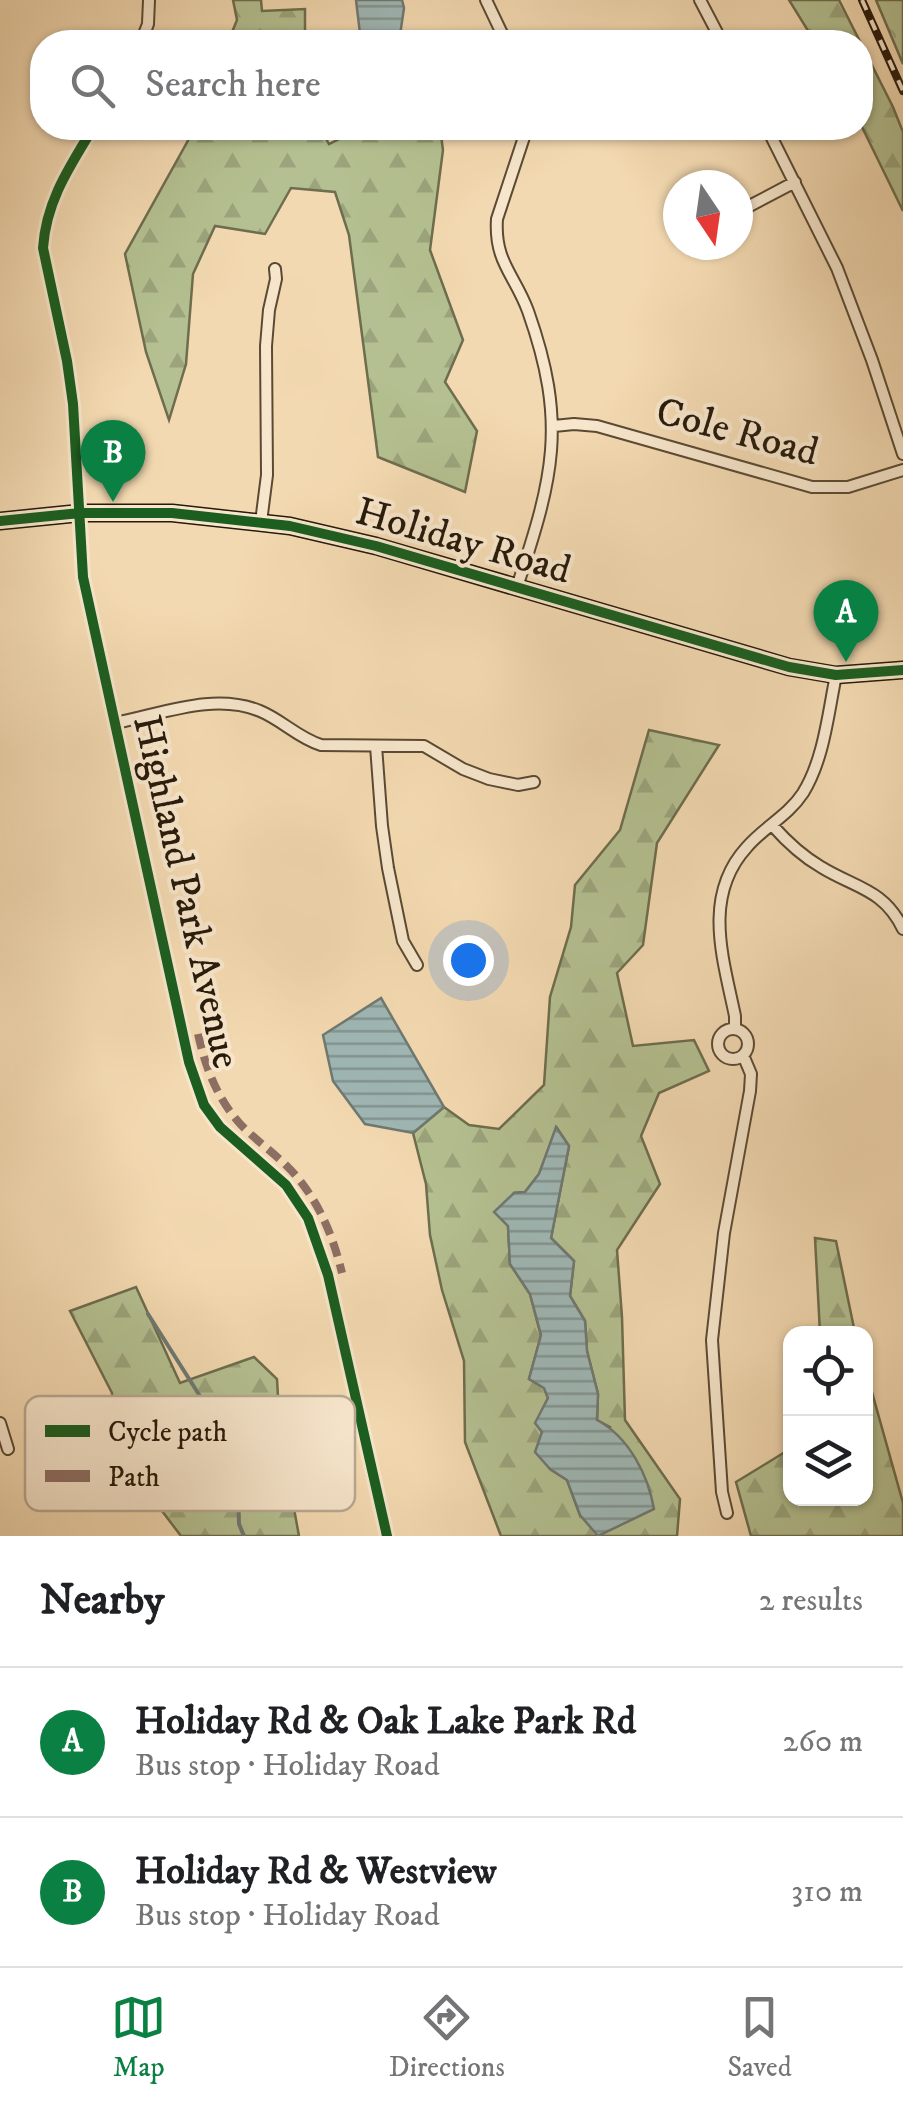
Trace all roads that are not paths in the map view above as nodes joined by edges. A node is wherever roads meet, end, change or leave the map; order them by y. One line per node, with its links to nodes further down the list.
1 (150, 0): 4 (street)
2 (486, 0): 5 (street)
3 (700, 0): 6 (street)
4 (146, 30)
5 (500, 30)
6 (716, 30)
7 (86, 140): 16 (street, Highland Park Avenue)
8 (524, 140): 13 (street)
9 (772, 140): 10 (street)
10 (795, 182): 11 (street); 14 (street)
11 (753, 204)
12 (275, 269): 18 (street)
13 (554, 426): 15 (street, Cole Road); 19 (street)
14 (903, 454)
15 (903, 470)
16 (80, 513): 17 (street, Holiday Road); 18 (street, Holiday Road); 22 (street, Highland Park Avenue)
17 (0, 521)
18 (261, 522): 19 (street, Holiday Road)
19 (517, 587): 21 (street, Holiday Road)
20 (903, 670): 21 (street, Holiday Road)
21 (836, 675): 25 (street)
22 (115, 723): 23 (street); 33 (street, Highland Park Avenue)
23 (376, 746): 24 (street); 27 (street)
24 (534, 782)
25 (772, 825): 26 (street); 28 (street)
26 (903, 930)
27 (417, 966)
28 (735, 1029): 29 (street); 29 (street)
29 (743, 1054): 32 (street)
30 (0, 1422): 31 (street)
31 (8, 1449)
32 (727, 1513)
33 (388, 1536)

